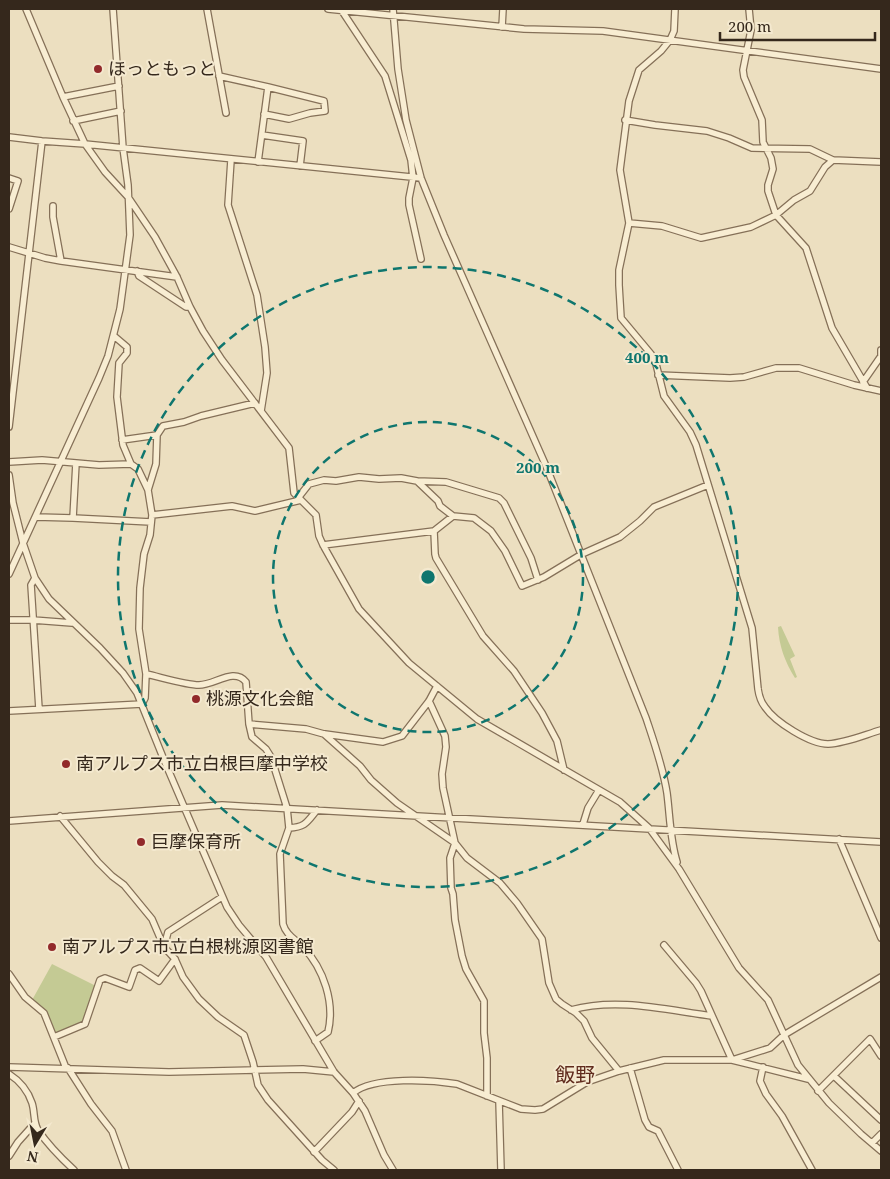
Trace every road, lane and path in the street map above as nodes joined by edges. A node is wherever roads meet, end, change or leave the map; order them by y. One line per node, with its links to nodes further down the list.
1 (26, 9): 18 (street)
2 (113, 9): 16 (street)
3 (207, 9): 15 (street)
4 (328, 9): 9 (street)
5 (393, 9): 10 (street)
6 (503, 9): 11 (street)
7 (675, 9): 12 (street)
8 (749, 9): 13 (street)
9 (342, 10): 10 (street); 36 (street)
10 (394, 16): 11 (street); 37 (street)
11 (502, 27): 12 (street)
12 (670, 40): 13 (street); 22 (street)
13 (748, 51): 14 (street); 29 (street)
14 (881, 69)
15 (219, 76): 17 (street); 20 (street)
16 (119, 86): 18 (street); 19 (street)
17 (268, 87): 21 (street); 21 (street)
18 (63, 97): 23 (street)
19 (121, 111): 23 (street); 28 (street)
20 (226, 113)
21 (264, 114): 24 (street)
22 (625, 120): 29 (street); 42 (street)
23 (74, 121): 27 (street)
24 (262, 135): 32 (street); 34 (street)
25 (9, 137): 26 (street)
26 (42, 141): 27 (street); 44 (street)
27 (86, 144): 28 (street); 38 (street)
28 (123, 148): 30 (street); 38 (street)
29 (766, 150): 31 (street); 41 (street)
30 (231, 160): 32 (street); 58 (street)
31 (833, 160): 33 (street); 41 (street)
32 (258, 162): 34 (street)
33 (881, 162)
34 (300, 166): 36 (street)
35 (9, 178): 40 (street)
36 (412, 178): 37 (street); 45 (street)
37 (421, 178): 80 (street)
38 (128, 197): 47 (street); 49 (street)
39 (53, 206): 46 (street)
40 (9, 209)
41 (776, 215): 42 (street); 54 (street)
42 (629, 222): 53 (street)
43 (9, 247): 44 (street)
44 (29, 254): 46 (street); 59 (street)
45 (421, 259)
46 (61, 261): 47 (street)
47 (126, 270): 48 (street); 51 (street)
48 (137, 271): 49 (street); 50 (street)
49 (177, 276): 50 (street)
50 (190, 307): 57 (street)
51 (114, 336): 61 (street); 62 (street)
52 (881, 350): 54 (street)
53 (658, 375): 55 (street); 68 (street)
54 (863, 382): 55 (street)
55 (867, 388): 56 (street)
56 (881, 391)
57 (256, 403): 58 (street); 60 (street)
58 (261, 411): 71 (street)
59 (9, 427)
60 (157, 435): 61 (street); 70 (street)
61 (122, 440): 65 (street)
62 (61, 461): 63 (street); 64 (street); 74 (street)
63 (9, 462)
64 (76, 463): 65 (street); 75 (street)
65 (131, 464): 70 (street)
66 (9, 475): 69 (street)
67 (417, 481): 71 (street); 73 (street); 83 (street)
68 (708, 485): 80 (street); 94 (street)
69 (9, 489): 78 (street)
70 (148, 490): 72 (street)
71 (299, 499): 72 (street); 79 (street)
72 (152, 515): 76 (street)
73 (454, 516): 77 (street); 83 (street)
74 (36, 517): 75 (street); 78 (street)
75 (73, 518): 76 (street)
76 (151, 522): 87 (street)
77 (434, 531): 79 (street); 96 (street)
78 (23, 543): 81 (street); 82 (street)
79 (323, 545): 88 (street)
80 (582, 554): 83 (street); 108 (street)
81 (9, 574)
82 (35, 578): 85 (street); 86 (street)
83 (538, 580)
84 (9, 620): 85 (street)
85 (34, 620): 86 (street); 91 (street)
86 (72, 623): 90 (street)
87 (146, 674): 90 (street); 93 (street)
88 (437, 686): 89 (street); 96 (street)
89 (429, 702): 95 (street); 103 (street)
90 (142, 704): 91 (street); 98 (street)
91 (39, 709): 92 (street)
92 (9, 711)
93 (249, 724): 95 (street); 99 (street)
94 (881, 730)
95 (324, 734): 101 (street)
96 (564, 770): 97 (street)
97 (599, 790): 105 (street); 107 (street)
98 (185, 807): 99 (street); 102 (street); 113 (street)
99 (287, 808): 100 (street); 106 (street)
100 (317, 810): 101 (street); 106 (street)
101 (413, 815): 103 (street); 111 (street)
102 (60, 816): 104 (street); 116 (street)
103 (449, 817): 105 (street); 111 (street)
104 (9, 820)
105 (583, 824): 107 (street)
106 (289, 828): 124 (street)
107 (649, 828): 108 (street); 112 (street)
108 (671, 830): 109 (street); 112 (street)
109 (839, 839): 110 (street); 114 (street)
110 (881, 842)
111 (455, 843): 120 (street); 139 (street)
112 (679, 869): 122 (street)
113 (222, 897): 116 (street); 124 (street)
114 (881, 938)
115 (664, 945): 121 (street)
116 (164, 947): 117 (street)
117 (175, 959): 123 (street); 131 (street)
118 (9, 974): 123 (street)
119 (881, 977): 122 (street)
120 (571, 1010): 121 (street); 132 (street)
121 (712, 1016): 126 (street)
122 (784, 1035): 126 (street); 136 (street)
123 (54, 1037): 129 (street)
124 (315, 1041): 133 (street)
125 (881, 1056): 135 (street)
126 (732, 1060): 128 (street); 130 (street)
127 (9, 1067): 129 (street)
128 (763, 1067): 136 (street); 155 (street)
129 (67, 1068): 131 (street); 150 (street)
130 (630, 1068): 132 (street); 154 (street)
131 (254, 1070): 133 (street); 147 (street)
132 (619, 1071): 141 (street)
133 (334, 1072): 138 (street)
134 (9, 1074): 143 (street)
135 (834, 1076): 137 (street); 142 (street)
136 (808, 1079): 137 (street)
137 (818, 1091): 145 (street)
138 (353, 1092): 139 (street); 140 (street)
139 (487, 1096): 141 (street)
140 (358, 1101): 147 (street); 152 (street)
141 (500, 1101): 153 (street)
142 (881, 1120)
143 (35, 1122): 148 (street); 149 (street)
144 (881, 1134): 145 (street)
145 (872, 1143): 146 (street)
146 (881, 1151)
147 (314, 1152): 151 (street)
148 (9, 1156)
149 (74, 1170)
150 (126, 1170)
151 (334, 1170)
152 (393, 1170)
153 (501, 1170)
154 (678, 1170)
155 (812, 1170)

